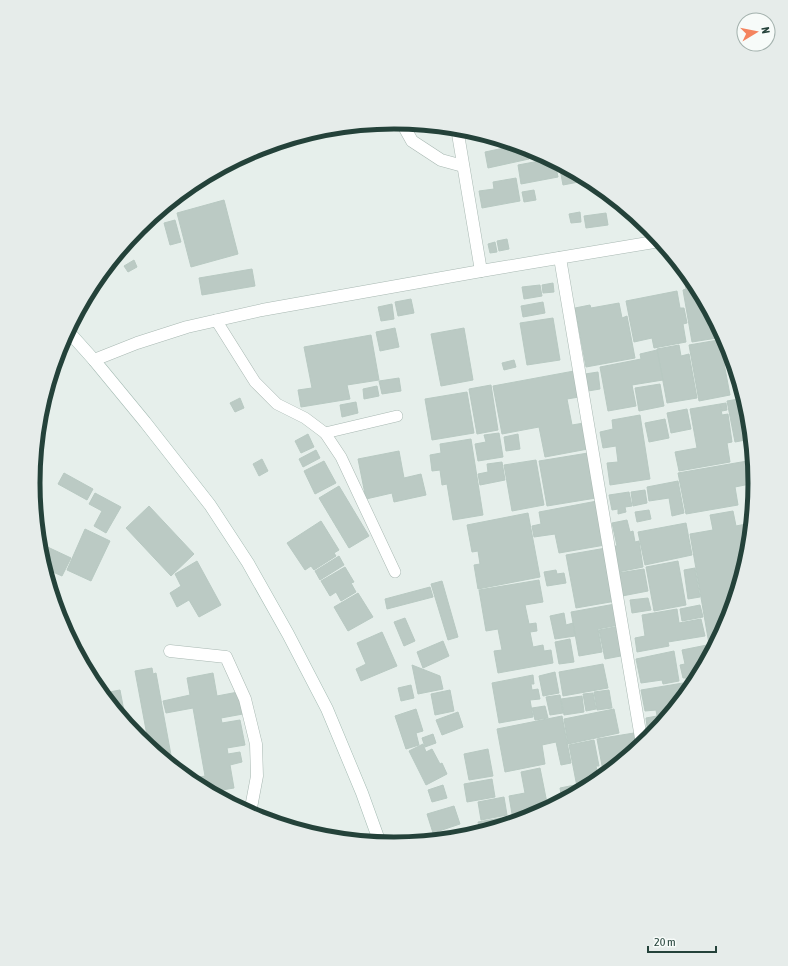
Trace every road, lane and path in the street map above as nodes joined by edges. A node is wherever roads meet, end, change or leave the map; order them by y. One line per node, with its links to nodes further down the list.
1 (406, 130): 3 (street)
2 (458, 135): 3 (street)
3 (463, 166): 6 (street)
4 (653, 242): 5 (street)
5 (560, 258): 6 (street); 14 (street)
6 (481, 271): 7 (street)
7 (216, 320): 9 (street); 11 (lane)
8 (72, 336): 9 (street)
9 (94, 360): 16 (street)
10 (397, 416): 11 (lane)
11 (325, 433): 12 (lane)
12 (396, 572)
13 (170, 651): 15 (street)
14 (641, 736)
15 (251, 806)
16 (378, 836)

